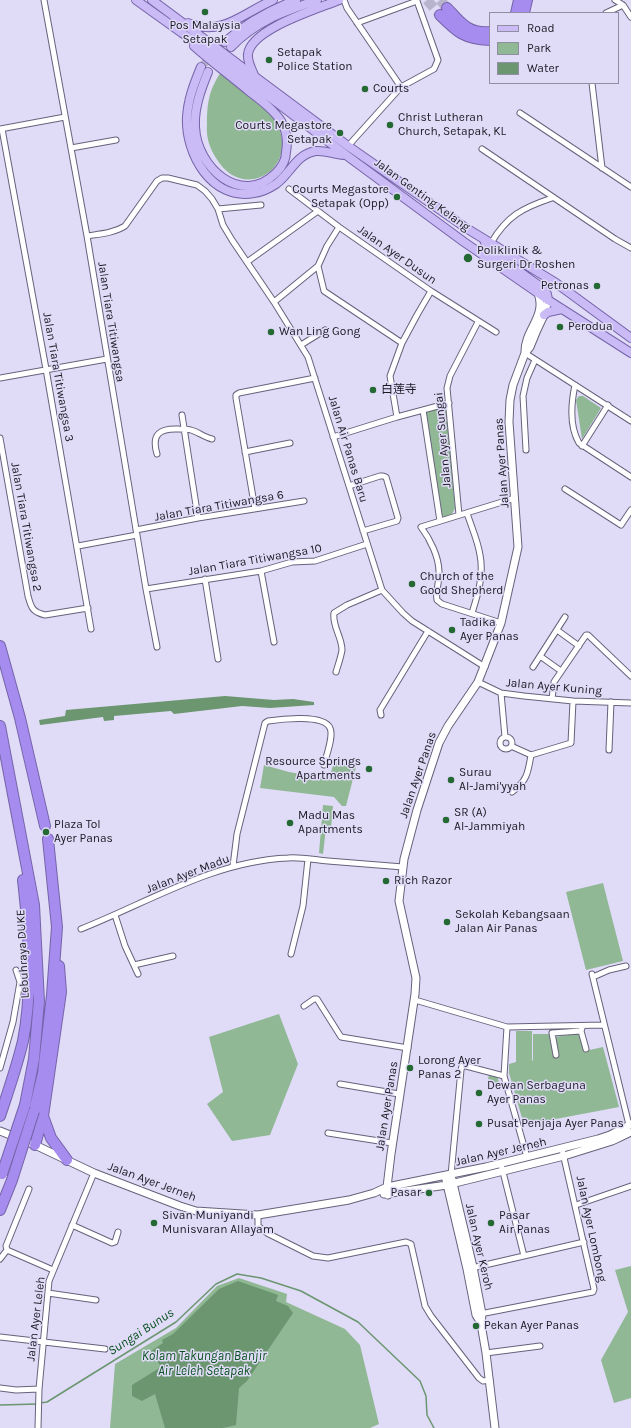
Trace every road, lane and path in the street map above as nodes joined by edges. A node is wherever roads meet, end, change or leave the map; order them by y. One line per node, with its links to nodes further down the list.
1 (44, 0): 27 (street, Jalan Tiara Titiwangsa)
2 (136, 0): 20 (main road)
3 (152, 0): 17 (main road)
4 (273, 0): 17 (main road)
5 (296, 0): 6 (main road)
6 (317, 0)
7 (339, 0): 23 (main road)
8 (344, 0): 18 (street)
9 (519, 0): 13 (highway)
10 (527, 0): 14 (highway)
11 (616, 0): 12 (street)
12 (623, 5): 15 (street); 16 (street)
13 (516, 12)
14 (524, 12)
15 (608, 12)
16 (631, 17)
17 (178, 19): 22 (main road)
18 (357, 23): 25 (street); 25 (street)
19 (489, 32): 21 (highway)
20 (182, 34): 22 (main road); 33 (main road)
21 (489, 40)
22 (207, 45): 23 (main road, Jalan Genting Kelang); 33 (main road, Jalan Genting Kelang)
23 (254, 76): 30 (main road, Jalan Genting Kelang)
24 (592, 84): 34 (street)
25 (401, 87): 30 (street)
26 (520, 113): 34 (street)
27 (65, 117): 28 (street); 31 (street, Jalan Tiara Titiwangsa)
28 (1, 129): 63 (street, Jalan Tiara Titiwangsa 3)
29 (116, 140): 31 (street)
30 (348, 146): 43 (main road, Jalan Genting Kelang)
31 (71, 148): 42 (street, Jalan Tiara Titiwangsa)
32 (482, 149): 37 (street)
33 (346, 155): 48 (main road, Jalan Genting Kelang)
34 (602, 168): 35 (street)
35 (631, 187)
36 (289, 190): 40 (street, Jalan Ayer Dusun)
37 (552, 198): 43 (street); 44 (street)
38 (261, 205): 39 (street)
39 (218, 209): 42 (street, Jalan Air Panas Baru); 45 (street, Jalan Air Panas Baru)
40 (318, 211): 41 (street, Jalan Ayer Dusun); 45 (street)
41 (339, 227): 46 (street); 47 (street, Jalan Ayer Dusun)
42 (87, 236): 61 (street, Jalan Tiara Titiwangsa)
43 (487, 241): 49 (main road); 56 (main road, Jalan Genting Kelang)
44 (631, 248)
45 (247, 262): 50 (street, Jalan Air Panas Baru)
46 (318, 266): 50 (street); 57 (street)
47 (431, 291): 53 (street, Jalan Ayer Dusun); 57 (street)
48 (538, 293): 49 (main road, Jalan Genting Kelang); 59 (main road, Jalan Ayer Panas)
49 (548, 300): 51 (main road, Jalan Genting Kelang); 52 (main road, Jalan Ayer Panas)
50 (274, 302): 58 (street, Jalan Air Panas Baru)
51 (562, 309): 52 (main road); 60 (main road, Jalan Genting Kelang)
52 (544, 315): 59 (main road, Jalan Ayer Panas)
53 (478, 322): 55 (street, Jalan Ayer Dusun); 67 (street, Jalan Ayer Sungai)
54 (325, 330): 58 (street)
55 (496, 332)
56 (631, 338)
57 (402, 343): 71 (street)
58 (301, 344): 65 (street, Jalan Air Panas Baru)
59 (525, 353): 62 (street); 85 (main road, Jalan Ayer Panas)
60 (631, 353)
61 (107, 359): 63 (street); 94 (street, Jalan Tiara Titiwangsa)
62 (535, 360): 66 (street); 79 (street)
63 (46, 369): 64 (street); 96 (street, Jalan Tiara Titiwangsa 3)
64 (0, 378)
65 (315, 378): 74 (street, Jalan Air Panas Baru); 80 (street)
66 (575, 385): 68 (street); 78 (street)
67 (449, 403): 69 (street); 90 (street, Jalan Ayer Sungai)
68 (608, 405): 72 (street); 78 (street)
69 (423, 410): 71 (street); 92 (street)
70 (182, 415): 73 (street)
71 (397, 417): 74 (street)
72 (631, 421)
73 (184, 429): 76 (street); 81 (street); 91 (street)
74 (333, 437): 83 (street, Jalan Air Panas Baru)
75 (0, 438): 101 (street, Jalan Tiara Titiwangsa 2)
76 (212, 439)
77 (290, 443): 80 (street)
78 (582, 446): 82 (street)
79 (526, 450)
80 (245, 452): 87 (street)
81 (157, 454)
82 (631, 477)
83 (349, 486): 93 (street, Jalan Air Panas Baru); 93 (street)
84 (565, 489): 88 (street)
85 (515, 498): 89 (street); 104 (main road, Jalan Ayer Panas)
86 (304, 501): 87 (street, Jalan Tiara Titiwangsa 6)
87 (255, 509): 91 (street, Jalan Tiara Titiwangsa 6)
88 (631, 510)
89 (467, 513): 90 (street); 102 (street)
90 (460, 515): 92 (street)
91 (198, 518): 94 (street, Jalan Tiara Titiwangsa 6)
92 (440, 521): 102 (street)
93 (363, 531): 95 (street, Jalan Air Panas Baru)
94 (137, 532): 96 (street, Jalan Tiara Titiwangsa 6); 99 (street, Jalan Tiara Titiwangsa)
95 (367, 544): 97 (street, Jalan Tiara Titiwangsa 10); 100 (street, Jalan Air Panas Baru)
96 (78, 546): 101 (street, Jalan Tiara Titiwangsa 3)
97 (261, 571): 98 (street, Jalan Tiara Titiwangsa 10); 108 (street)
98 (205, 579): 99 (street, Jalan Tiara Titiwangsa 10); 113 (street)
99 (146, 589): 111 (street, Jalan Tiara Titiwangsa)
100 (382, 590): 107 (street, Jalan Air Panas Baru); 117 (street)
101 (88, 608): 105 (street, Jalan Tiara Titiwangsa 3)
102 (472, 613): 104 (street)
103 (565, 617): 106 (street)
104 (501, 623): 114 (main road, Jalan Ayer Panas)
105 (91, 629)
106 (557, 630): 110 (street); 112 (street)
107 (428, 631): 114 (street, Jalan Air Panas Baru); 125 (street)
108 (274, 642)
109 (0, 646): 133 (highway)
110 (579, 646): 116 (street); 118 (street)
111 (157, 647)
112 (540, 656): 115 (street); 116 (street)
113 (218, 660)
114 (485, 667): 119 (main road, Jalan Ayer Panas)
115 (533, 667)
116 (561, 671): 121 (street)
117 (336, 672)
118 (631, 676)
119 (478, 682): 120 (street, Jalan Ayer Kuning); 138 (main road, Jalan Ayer Panas)
120 (501, 692): 121 (street, Jalan Ayer Kuning); 127 (street)
121 (552, 699): 122 (street, Jalan Ayer Kuning)
122 (573, 701): 123 (street, Jalan Ayer Kuning); 130 (street)
123 (612, 702): 124 (street, Jalan Ayer Kuning); 129 (street)
124 (631, 703)
125 (380, 715)
126 (0, 726): 134 (highway, Lebuhraya DUKE)
127 (505, 737): 128 (street); 128 (street)
128 (511, 746): 130 (street)
129 (609, 750)
130 (531, 755): 132 (street)
131 (324, 765): 137 (street)
132 (512, 792)
133 (45, 826)
134 (20, 836): 160 (highway); 172 (highway, Lebuhraya DUKE, bridge)
135 (48, 839): 159 (highway)
136 (308, 859): 137 (street, Jalan Ayer Madu); 138 (street, Jalan Ayer Madu); 141 (street)
137 (233, 866): 139 (street, Jalan Ayer Madu)
138 (403, 867): 147 (main road, Jalan Ayer Panas)
139 (115, 915): 140 (street, Jalan Ayer Madu); 143 (street)
140 (81, 929)
141 (291, 954)
142 (173, 956): 143 (street)
143 (134, 965): 146 (street)
144 (626, 966): 149 (street)
145 (16, 970): 155 (street)
146 (138, 974)
147 (415, 1000): 150 (street); 152 (main road, Jalan Ayer Panas)
148 (304, 1006): 152 (street)
149 (604, 1025): 151 (street); 161 (street)
150 (507, 1027): 151 (street); 156 (street)
151 (582, 1028): 153 (street); 154 (street)
152 (408, 1048): 158 (main road, Jalan Ayer Panas)
153 (586, 1049)
154 (556, 1055)
155 (0, 1068)
156 (504, 1076): 167 (street); 171 (street)
157 (340, 1084): 158 (street)
158 (399, 1094): 164 (main road, Jalan Ayer Panas)
159 (39, 1114): 165 (highway); 168 (highway); 180 (highway, bridge)
160 (0, 1116)
161 (630, 1127): 166 (main road, Jalan Ayer Jerneh)
162 (0, 1131): 165 (main road, Jalan Ayer Jerneh)
163 (328, 1133): 164 (street)
164 (392, 1143): 175 (main road, Jalan Ayer Panas)
165 (35, 1145): 168 (main road, Jalan Ayer Jerneh)
166 (563, 1152): 167 (main road, Jalan Ayer Jerneh); 169 (main road, Jalan Ayer Jerneh); 179 (street, Jalan Ayer Lombong)
167 (527, 1157): 169 (main road, Jalan Ayer Jerneh)
168 (67, 1160): 170 (main road, Jalan Ayer Jerneh)
169 (502, 1168): 171 (main road, Jalan Ayer Jerneh); 173 (main road, Jalan Ayer Jerneh); 186 (street)
170 (94, 1172): 181 (main road, Jalan Ayer Jerneh); 182 (street, Jalan Ayer Leleh)
171 (448, 1176): 173 (main road, Jalan Ayer Keroh); 175 (main road, Jalan Ayer Jerneh)
172 (1, 1177)
173 (450, 1184): 178 (main road, Jalan Ayer Jerneh); 188 (main road, Jalan Ayer Keroh)
174 (631, 1186): 179 (street)
175 (387, 1187): 177 (main road, Jalan Ayer Jerneh); 178 (main road, Jalan Ayer Panas)
176 (29, 1189): 185 (street)
177 (374, 1193): 178 (main road, Jalan Ayer Jerneh); 181 (main road, Jalan Ayer Jerneh)
178 (388, 1195)
179 (576, 1205): 184 (street, Jalan Ayer Lombong)
180 (0, 1210)
181 (258, 1215): 198 (street)
182 (72, 1225): 183 (street); 189 (street, Jalan Ayer Leleh)
183 (118, 1232)
184 (584, 1242): 186 (street); 192 (street, Jalan Ayer Lombong)
185 (7, 1250): 187 (street); 189 (street)
186 (524, 1256): 188 (street)
187 (0, 1259)
188 (470, 1268): 192 (main road, Jalan Ayer Keroh)
189 (53, 1270): 190 (street, Jalan Ayer Leleh)
190 (48, 1293): 191 (street); 194 (street, Jalan Ayer Leleh)
191 (96, 1300)
192 (479, 1315): 197 (main road, Jalan Ayer Keroh)
193 (0, 1337): 194 (street)
194 (42, 1342): 196 (street); 200 (street, Jalan Ayer Leleh)
195 (540, 1346): 197 (street)
196 (105, 1349)
197 (486, 1353): 198 (main road, Jalan Ayer Keroh)
198 (490, 1380): 202 (main road, Jalan Ayer Keroh)
199 (0, 1388): 200 (street)
200 (39, 1389): 201 (street, Jalan Ayer Leleh)
201 (38, 1428)
202 (495, 1428)

